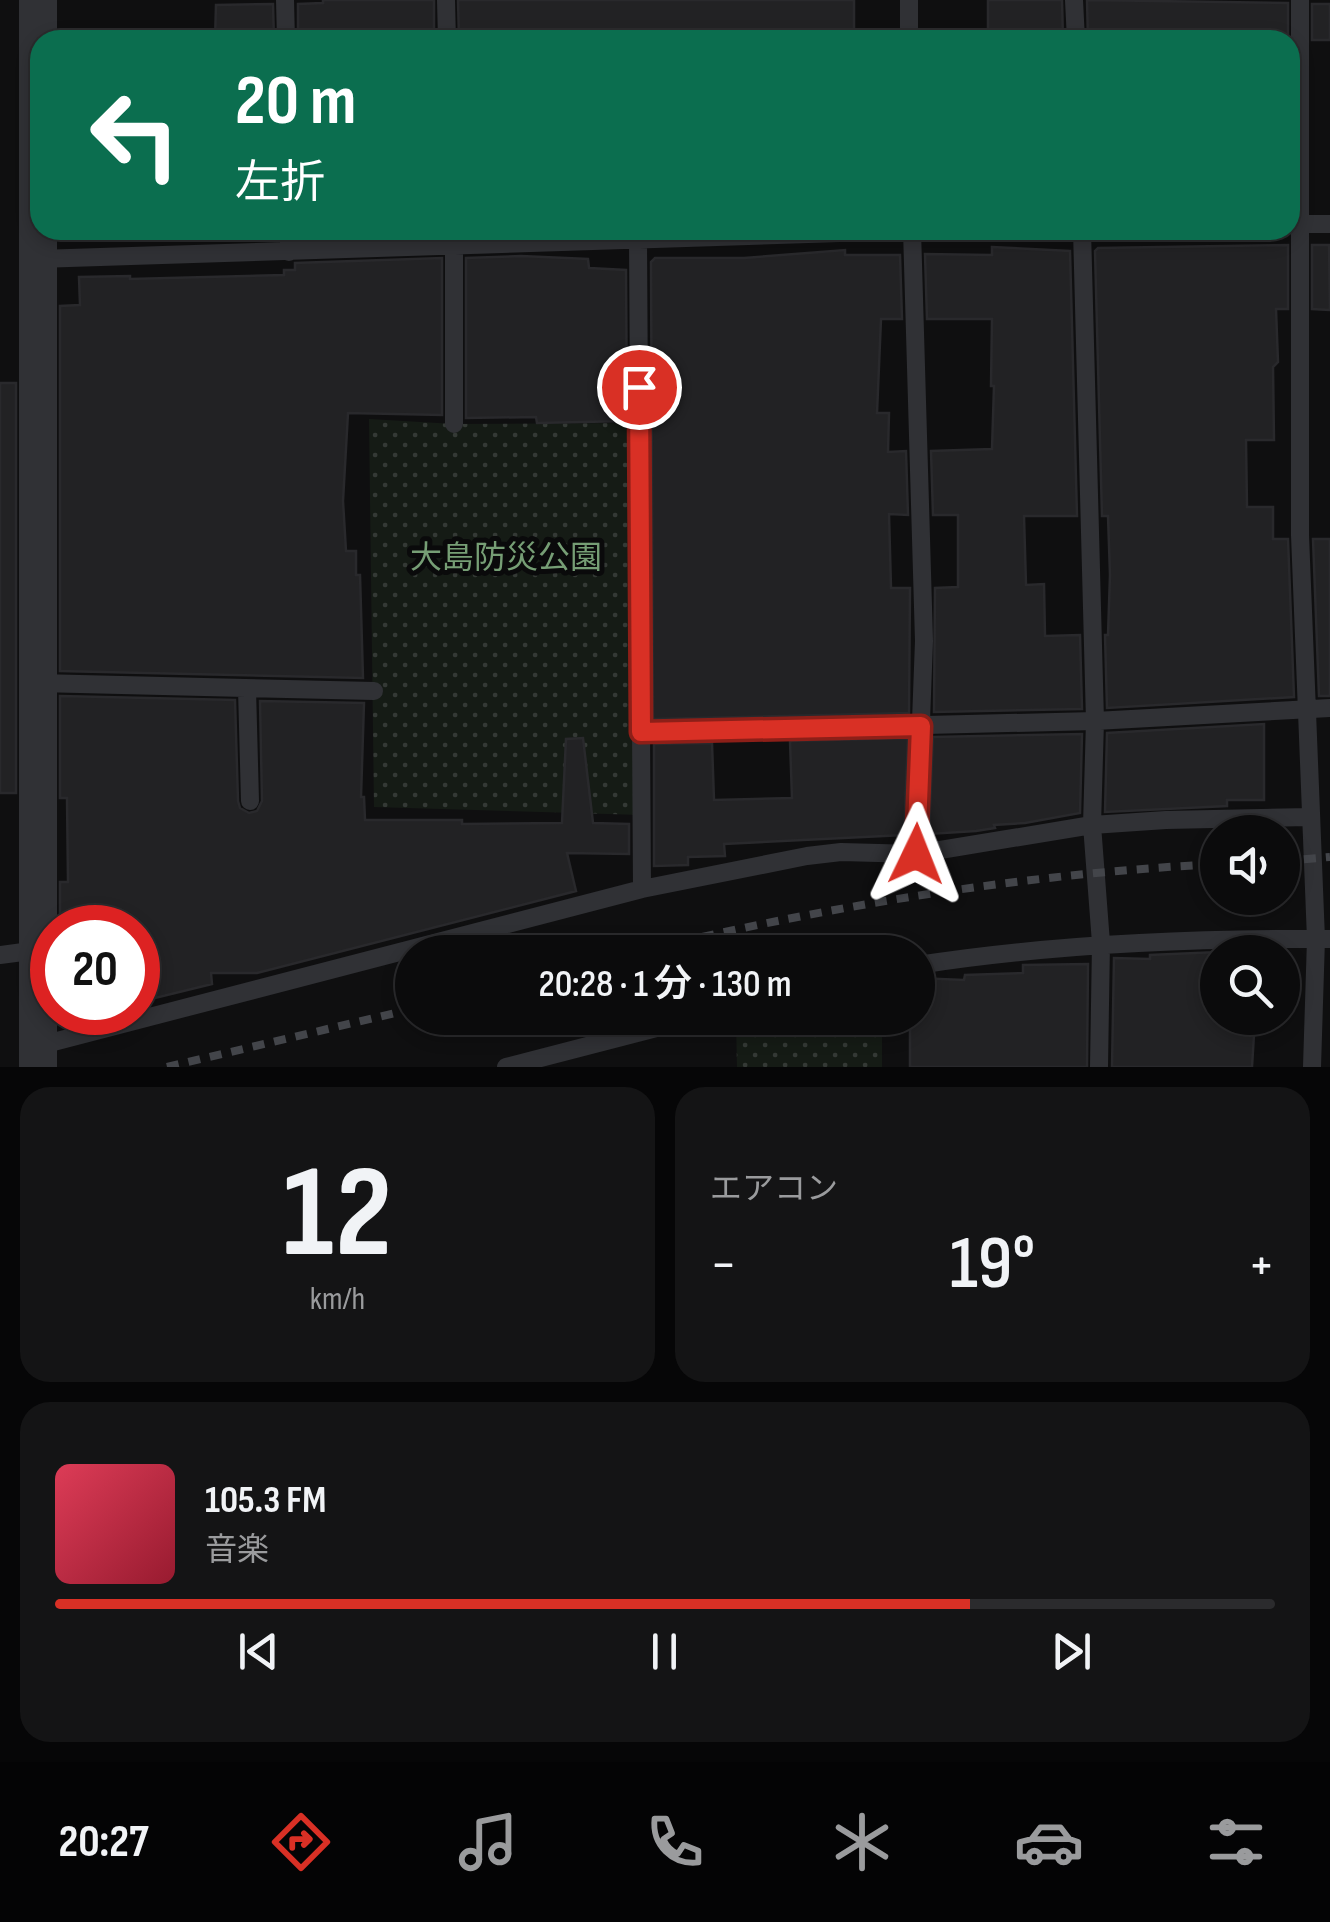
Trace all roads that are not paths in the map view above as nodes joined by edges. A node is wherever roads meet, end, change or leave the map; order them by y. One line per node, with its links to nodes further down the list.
1 (38, 0): 7 (street)
2 (285, 0): 8 (lane)
3 (446, 0): 9 (lane)
4 (909, 0): 10 (lane)
5 (1074, 0): 11 (lane)
6 (1300, 0): 12 (lane)
7 (38, 30)
8 (286, 30)
9 (448, 30)
10 (910, 30)
11 (1076, 30)
12 (1299, 30)
13 (1300, 224): 14 (lane)
14 (1330, 224)
15 (38, 240): 24 (street)
16 (289, 240): 23 (lane)
17 (430, 240): 23 (lane)
18 (454, 240): 25 (lane)
19 (638, 240): 33 (lane)
20 (912, 240): 32 (lane)
21 (1082, 240): 31 (lane)
22 (1295, 240): 30 (lane)
23 (289, 252): 24 (lane)
24 (38, 258): 26 (street)
25 (454, 424)
26 (38, 683): 27 (lane); 39 (street)
27 (247, 689): 28 (lane); 34 (lane)
28 (374, 692)
29 (1330, 708): 30 (lane)
30 (1305, 710): 31 (lane); 35 (lane)
31 (1095, 721): 32 (lane); 36 (lane)
32 (921, 726): 33 (lane); 37 (lane)
33 (641, 732): 38 (lane)
34 (250, 801)
35 (1310, 818): 36 (lane); 40 (lane)
36 (1092, 825): 37 (lane); 41 (lane)
37 (916, 854): 38 (lane)
38 (642, 889): 46 (lane)
39 (38, 905)
40 (1323, 939): 41 (lane); 49 (lane)
41 (1101, 944): 44 (lane); 48 (lane)
42 (30, 951): 43 (lane)
43 (0, 955)
44 (935, 962)
45 (629, 1035): 47 (lane)
46 (38, 1056)
47 (506, 1067)
48 (1099, 1067)
49 (1312, 1067)

